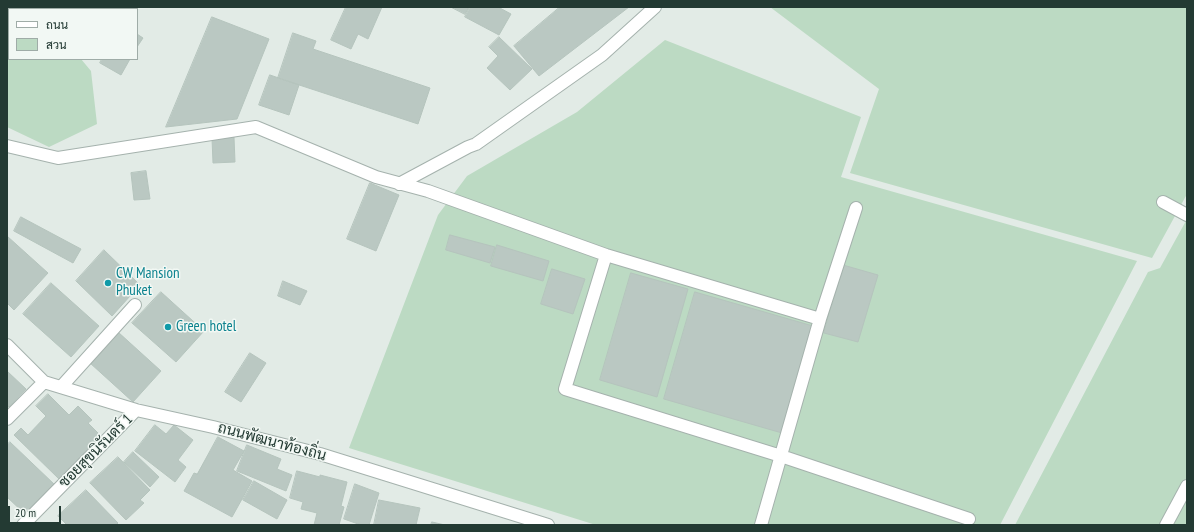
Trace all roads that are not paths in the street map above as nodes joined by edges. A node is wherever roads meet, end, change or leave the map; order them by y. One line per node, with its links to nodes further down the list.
1 (654, 7): 3 (street)
2 (7, 146): 3 (street)
3 (399, 184): 7 (street)
4 (1163, 202): 6 (street)
5 (856, 208): 9 (street)
6 (1187, 215)
7 (606, 255): 9 (street); 15 (street)
8 (135, 305): 12 (street)
9 (820, 319): 15 (street)
10 (7, 345): 11 (street)
11 (44, 382): 12 (street, ถนนพัฒนาท้องถิ่น); 14 (street)
12 (61, 386): 13 (street, ถนนพัฒนาท้องถิ่น)
13 (136, 410): 18 (street, ซอยสุขนิรันดร์ 1); 19 (street, ถนนพัฒนาท้องถิ่น)
14 (7, 419)
15 (781, 456): 17 (street); 20 (street)
16 (1187, 486): 21 (street)
17 (969, 519)
18 (23, 525)
19 (548, 525)
20 (761, 525)
21 (1166, 525)

